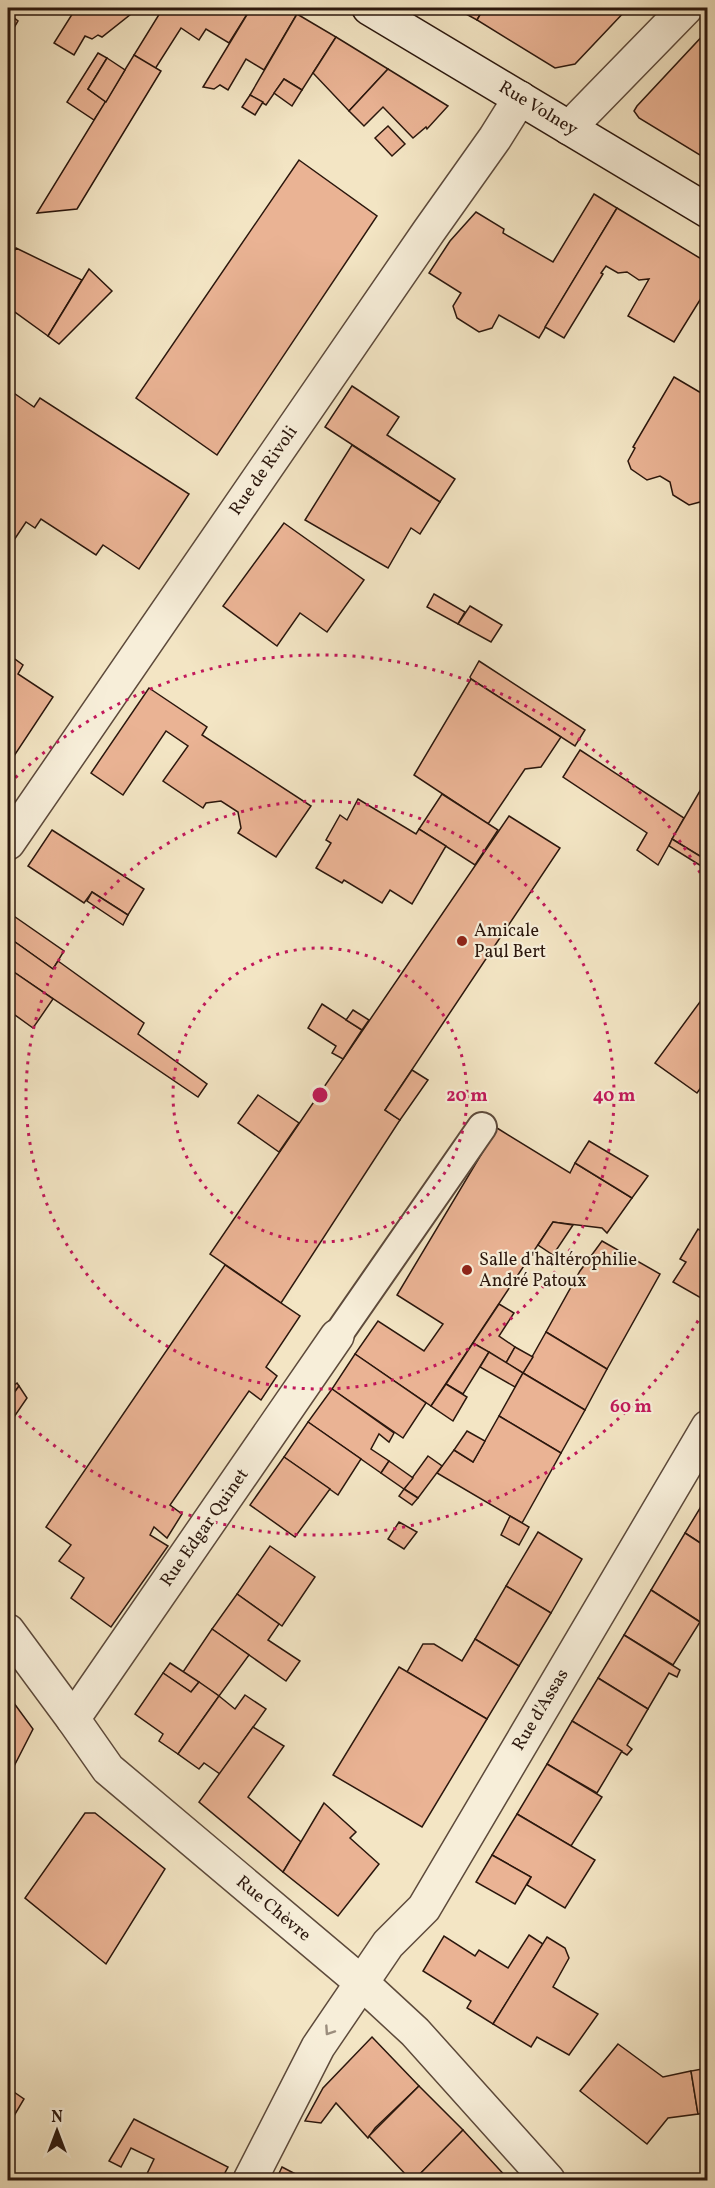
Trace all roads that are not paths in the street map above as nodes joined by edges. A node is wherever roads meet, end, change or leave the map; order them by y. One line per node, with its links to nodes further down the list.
1 (369, 8): 3 (street, Rue Volney)
2 (686, 8): 4 (street)
3 (520, 98): 4 (street, Rue Volney); 6 (street, Rue de Rivoli)
4 (569, 128): 5 (street, Rue Volney)
5 (708, 211)
6 (10, 834)
7 (482, 1127): 8 (lane)
8 (337, 1336): 11 (street, Rue Edgar Quinet)
9 (708, 1427): 12 (street, Rue d'Assas)
10 (8, 1631): 11 (street, Rue Chèvre)
11 (73, 1719): 12 (street, Rue Chèvre)
12 (362, 1983): 13 (street, Rue d'Assas, one-way to 13); 14 (street, Rue Chèvre)
13 (250, 2181)
14 (548, 2181)

